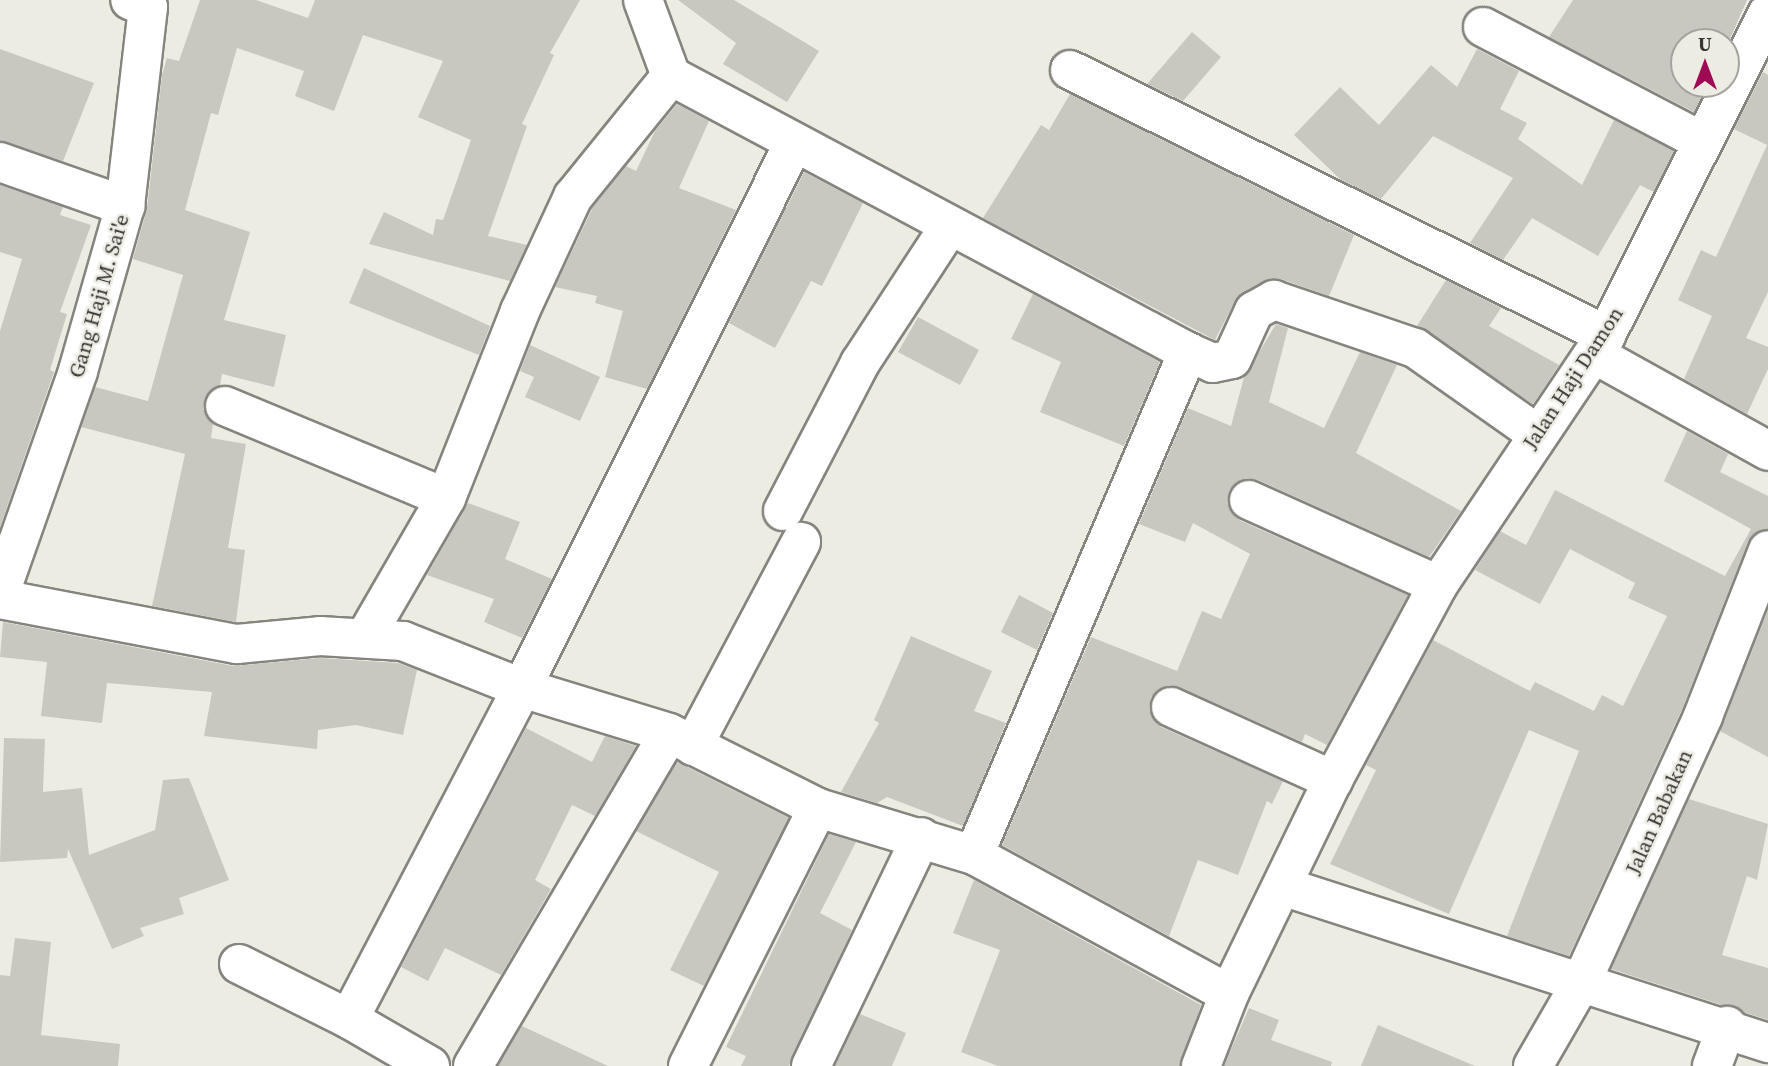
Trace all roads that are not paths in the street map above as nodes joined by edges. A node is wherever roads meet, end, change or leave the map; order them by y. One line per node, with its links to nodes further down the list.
1 (643, 0): 6 (street)
2 (143, 2): 10 (street, Gang Haji M. Sai'e)
3 (1768, 13): 7 (street, Jalan Haji Damon)
4 (1483, 27): 7 (street)
5 (1070, 70): 12 (street)
6 (671, 76): 8 (street); 17 (street)
7 (1703, 142): 12 (street, Jalan Haji Damon)
8 (793, 145): 11 (street); 23 (street)
9 (0, 162): 10 (street)
10 (125, 206): 21 (street, Gang Haji M. Sai'e)
11 (949, 227): 13 (street); 25 (street)
12 (1600, 344): 15 (street, Jalan Haji Damon); 16 (street)
13 (1188, 352): 15 (street); 29 (street)
14 (225, 406): 17 (street)
15 (1537, 434): 20 (street, Jalan Haji Damon)
16 (1768, 451)
17 (446, 498): 22 (street)
18 (1249, 500): 20 (street)
19 (1768, 550): 32 (street, Jalan Babakan)
20 (1438, 585): 26 (street, Jalan Haji Damon)
21 (0, 596): 22 (street)
22 (366, 636): 23 (street)
23 (522, 688): 25 (street); 34 (street)
24 (1171, 707): 26 (street)
25 (681, 740): 27 (street); 38 (street)
26 (1333, 780): 30 (street)
27 (818, 808): 28 (street); 39 (street)
28 (921, 837): 29 (street); 40 (street)
29 (974, 855): 33 (street)
30 (1285, 887): 32 (street); 33 (street)
31 (239, 964): 34 (street)
32 (1581, 983): 35 (street); 42 (street, Jalan Babakan)
33 (1229, 994): 41 (street)
34 (349, 1019): 37 (street)
35 (1727, 1026): 36 (street); 43 (street)
36 (1768, 1043)
37 (430, 1066)
38 (473, 1066)
39 (688, 1066)
40 (811, 1066)
41 (1201, 1066)
42 (1533, 1066)
43 (1712, 1066)

